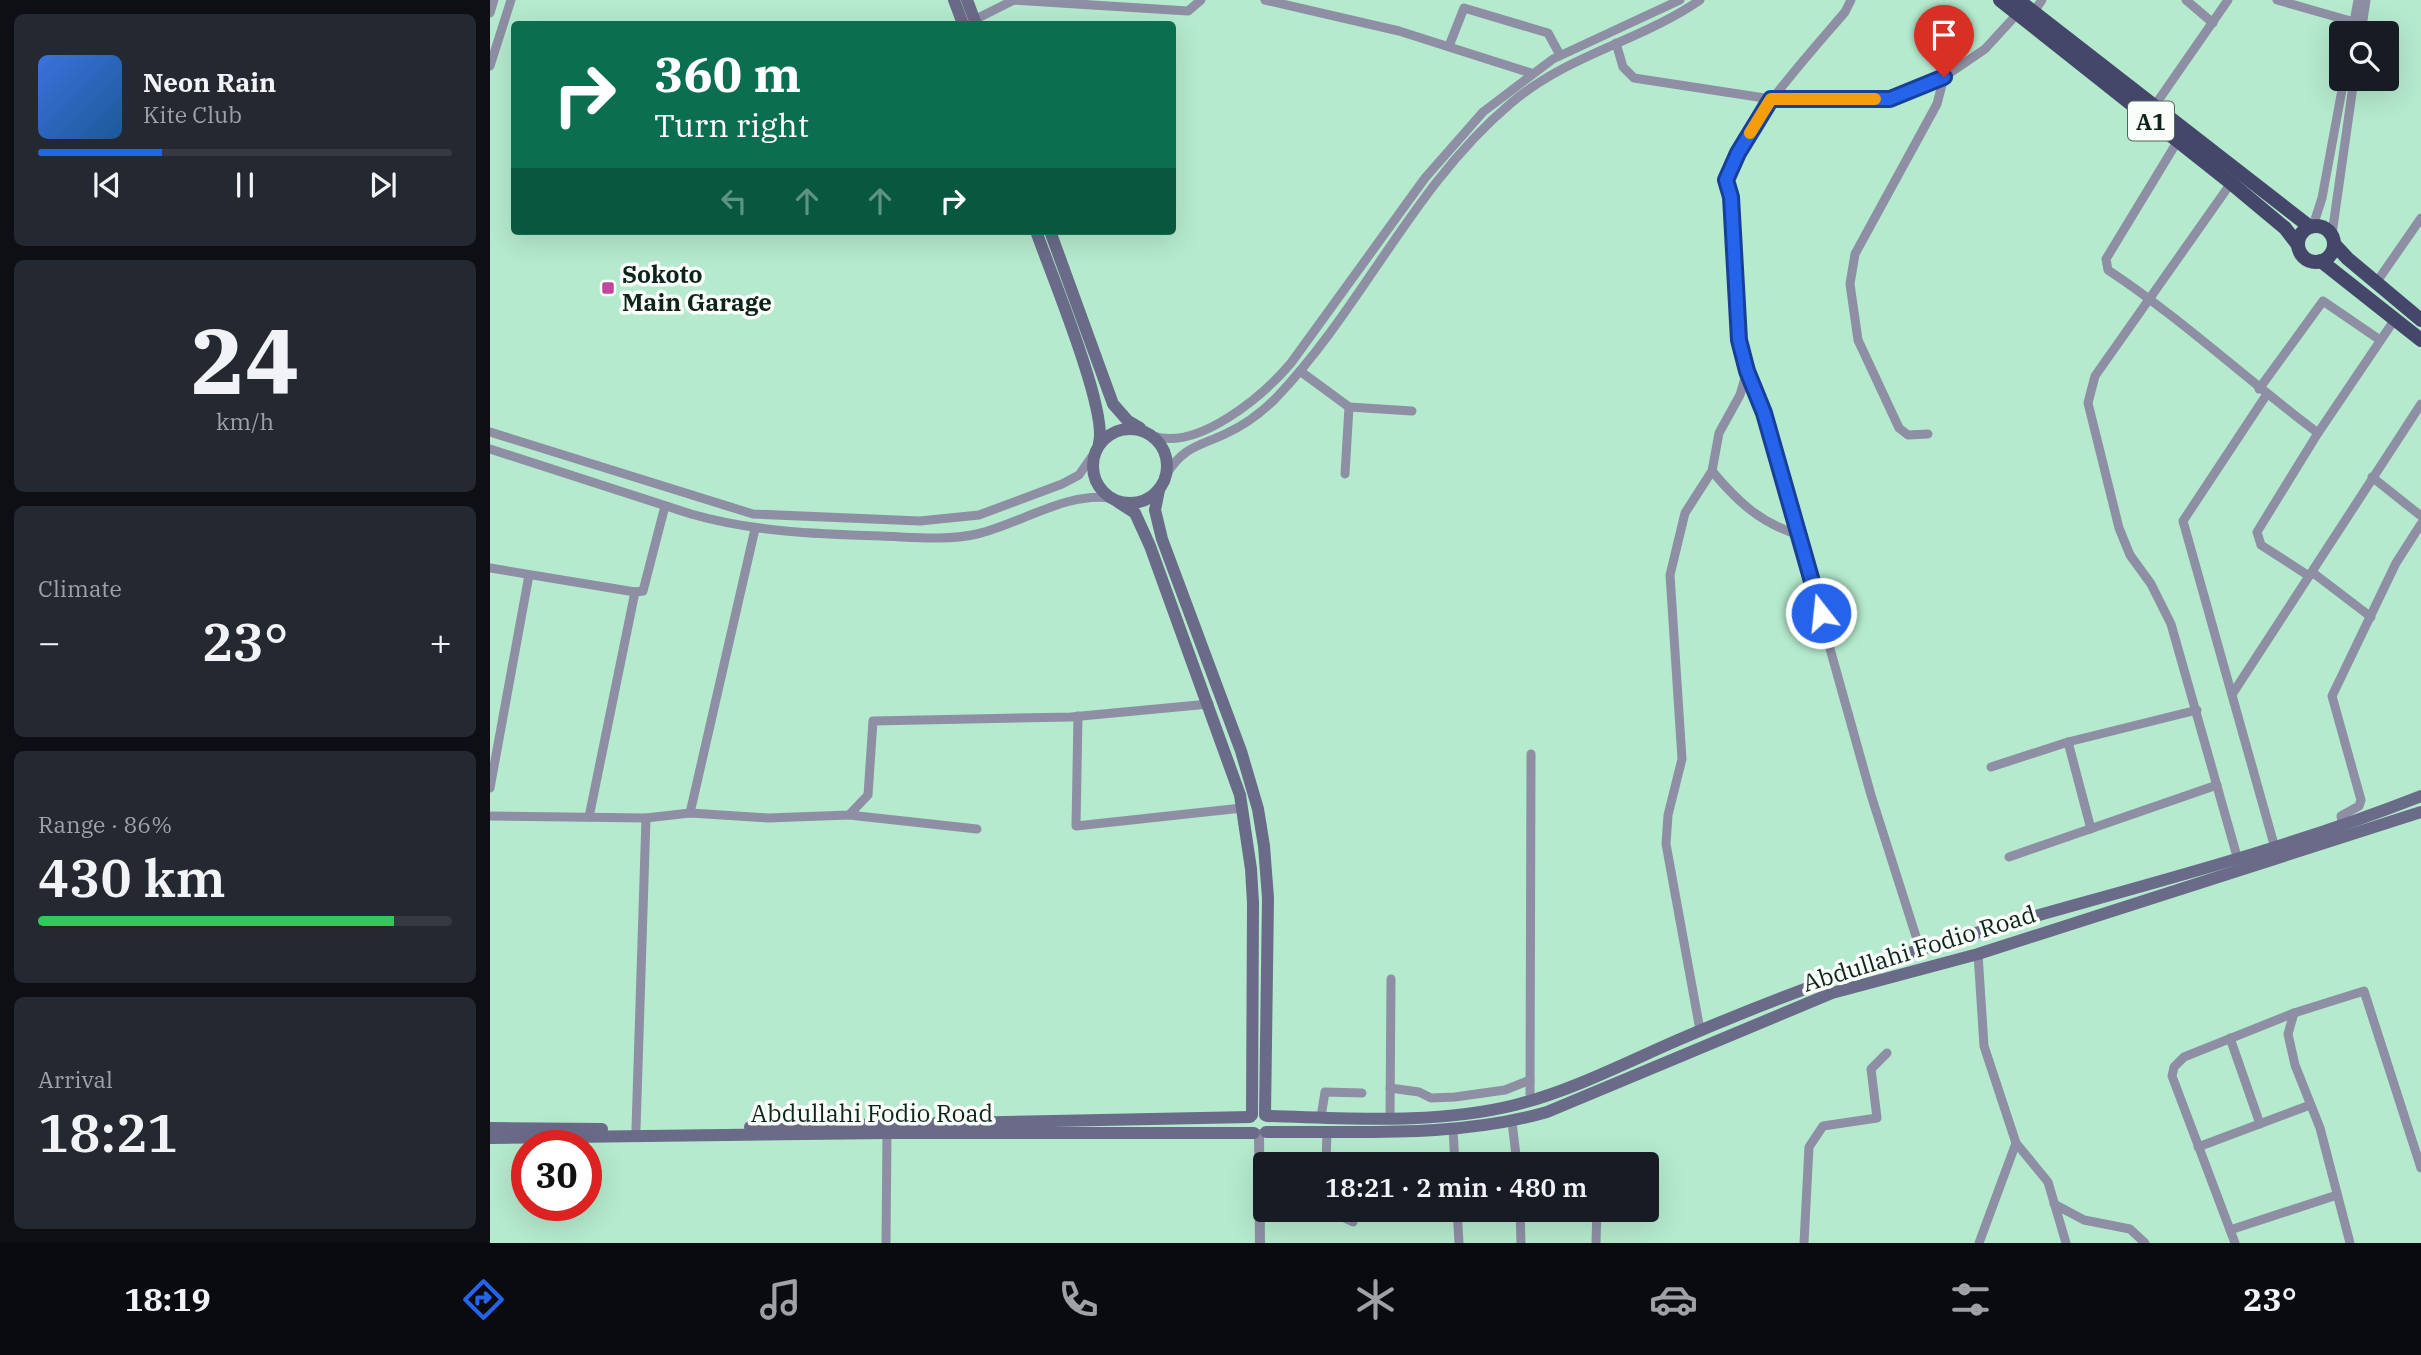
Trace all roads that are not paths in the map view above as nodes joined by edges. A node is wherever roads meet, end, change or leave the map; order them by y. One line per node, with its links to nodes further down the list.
1 (494, 0): 18 (street)
2 (511, 0): 30 (street)
3 (954, 0): 20 (main road)
4 (967, 0): 21 (main road)
5 (1201, 0): 22 (street)
6 (1265, 0): 28 (street)
7 (1680, 0): 29 (street)
8 (1700, 0): 27 (street)
9 (1851, 0): 35 (street)
10 (2000, 0): 17 (highway, A1)
11 (2042, 0): 19 (street)
12 (2186, 0): 26 (street)
13 (2228, 0): 26 (street)
14 (2277, 0): 23 (street)
15 (2358, 0): 24 (street)
16 (2366, 0): 25 (street)
17 (2018, 7): 19 (highway, A1); 32 (street); 37 (highway, A1)
18 (490, 13)
19 (2034, 13): 36 (highway, A1)
20 (970, 21)
21 (971, 21)
22 (975, 21)
23 (2350, 21)
24 (2354, 21)
25 (2363, 21)
26 (2213, 23): 36 (street)
27 (1616, 43): 35 (street); 52 (street)
28 (1450, 46): 29 (street); 31 (street)
29 (1560, 55): 31 (street)
30 (490, 66)
31 (1531, 73): 60 (street)
32 (1944, 77): 35 (street); 61 (street)
33 (2342, 91): 40 (street)
34 (2352, 91): 43 (street)
35 (1771, 99): 53 (street)
36 (2153, 108): 40 (highway, A1)
37 (2177, 142): 38 (highway, A1); 47 (street)
38 (2231, 183): 44 (highway, A1); 47 (street)
39 (2421, 218): 46 (street)
40 (2311, 226): 43 (highway); 44 (highway)
41 (1037, 235): 63 (main road)
42 (1051, 235): 60 (main road)
43 (2333, 239): 45 (highway); 46 (highway)
44 (2298, 245): 45 (highway)
45 (2321, 261): 48 (highway)
46 (2376, 283): 49 (highway)
47 (2150, 298): 54 (street); 82 (street)
48 (2395, 319): 50 (street); 51 (highway)
49 (2421, 320)
50 (2379, 340): 54 (street); 59 (street)
51 (2421, 340)
52 (1300, 370): 56 (street); 66 (street)
53 (1747, 371): 64 (street); 74 (street)
54 (2263, 392): 59 (street); 80 (street)
55 (2421, 404): 67 (street)
56 (1349, 407): 57 (street); 65 (street)
57 (1412, 411)
58 (490, 432): 63 (street)
59 (2318, 433): 76 (street)
60 (1150, 434): 63 (main road); 66 (main road)
61 (1928, 434)
62 (490, 449): 70 (street)
63 (1097, 449): 69 (main road)
64 (1712, 471): 74 (street); 107 (street)
65 (1345, 474)
66 (1166, 475): 68 (main road)
67 (2372, 477): 71 (street); 76 (street)
68 (1159, 490): 69 (main road); 115 (main road)
69 (1114, 500): 73 (street); 81 (main road)
70 (665, 506): 73 (street); 78 (street)
71 (2421, 516)
72 (2421, 524): 79 (street)
73 (755, 529): 92 (street)
74 (1799, 535): 103 (street)
75 (490, 568): 77 (street)
76 (2310, 574): 79 (street); 80 (street)
77 (529, 575): 78 (street); 88 (street)
78 (635, 593): 95 (street)
79 (2371, 617): 97 (street)
80 (2233, 693): 100 (street)
81 (1209, 704): 83 (street); 90 (main road)
82 (2197, 710): 84 (street); 87 (street)
83 (1077, 716): 90 (street); 93 (street)
84 (2068, 742): 86 (street); 99 (street)
85 (1531, 754): 110 (street)
86 (1991, 767)
87 (2217, 785): 99 (street); 102 (street)
88 (490, 788)
89 (2421, 796): 97 (main road, Abdullahi Fodio Road)
90 (1242, 808): 115 (main road)
91 (2421, 812): 104 (main road, Abdullahi Fodio Road)
92 (690, 813): 93 (street); 96 (street)
93 (849, 815): 98 (street)
94 (490, 816): 95 (street)
95 (589, 817): 96 (street)
96 (646, 818): 121 (street)
97 (2343, 827): 100 (main road, Abdullahi Fodio Road)
98 (977, 829)
99 (2091, 829): 101 (street)
100 (2275, 848): 102 (main road, Abdullahi Fodio Road)
101 (2009, 857)
102 (2238, 860): 103 (main road, Abdullahi Fodio Road)
103 (1920, 949): 107 (main road, Abdullahi Fodio Road)
104 (1978, 954): 118 (main road, Abdullahi Fodio Road); 127 (street)
105 (1391, 979): 111 (street)
106 (2294, 1013): 108 (street); 114 (street); 132 (street)
107 (1700, 1030): 113 (main road, Abdullahi Fodio Road)
108 (2230, 1038): 119 (street); 128 (street)
109 (1887, 1053): 145 (street)
110 (1530, 1080): 111 (street); 113 (street)
111 (1390, 1088): 117 (street)
112 (1362, 1093): 116 (street)
113 (1530, 1100): 117 (main road, Abdullahi Fodio Road)
114 (2310, 1105): 119 (street); 134 (street)
115 (1259, 1116): 116 (main road, Abdullahi Fodio Road); 121 (main road, Abdullahi Fodio Road); 125 (main road); 125 (main road)
116 (1321, 1117): 117 (main road, Abdullahi Fodio Road)
117 (1390, 1118)
118 (1512, 1122): 122 (main road, Abdullahi Fodio Road); 131 (street)
119 (2260, 1124): 128 (street)
120 (490, 1128): 121 (main road, Abdullahi Fodio Road)
121 (636, 1129)
122 (1454, 1129): 123 (main road, Abdullahi Fodio Road); 130 (street)
123 (1327, 1131): 125 (main road, Abdullahi Fodio Road); 129 (street)
124 (887, 1133): 125 (main road, Abdullahi Fodio Road); 126 (main road, Abdullahi Fodio Road); 140 (street)
125 (1259, 1133): 141 (street)
126 (490, 1138)
127 (2016, 1143): 135 (street); 146 (street)
128 (2198, 1147): 139 (street)
129 (1326, 1152)
130 (1455, 1152)
131 (1516, 1152)
132 (2419, 1157): 133 (street)
133 (2421, 1168)
134 (2337, 1195): 139 (street); 150 (street)
135 (2054, 1204): 147 (street); 148 (street)
136 (1458, 1222): 142 (street)
137 (1520, 1222): 143 (street)
138 (1597, 1222): 144 (street)
139 (2230, 1230): 149 (street)
140 (886, 1243)
141 (1261, 1243)
142 (1459, 1243)
143 (1521, 1243)
144 (1595, 1243)
145 (1804, 1243)
146 (1979, 1243)
147 (2066, 1243)
148 (2146, 1243)
149 (2235, 1243)
150 (2350, 1243)

